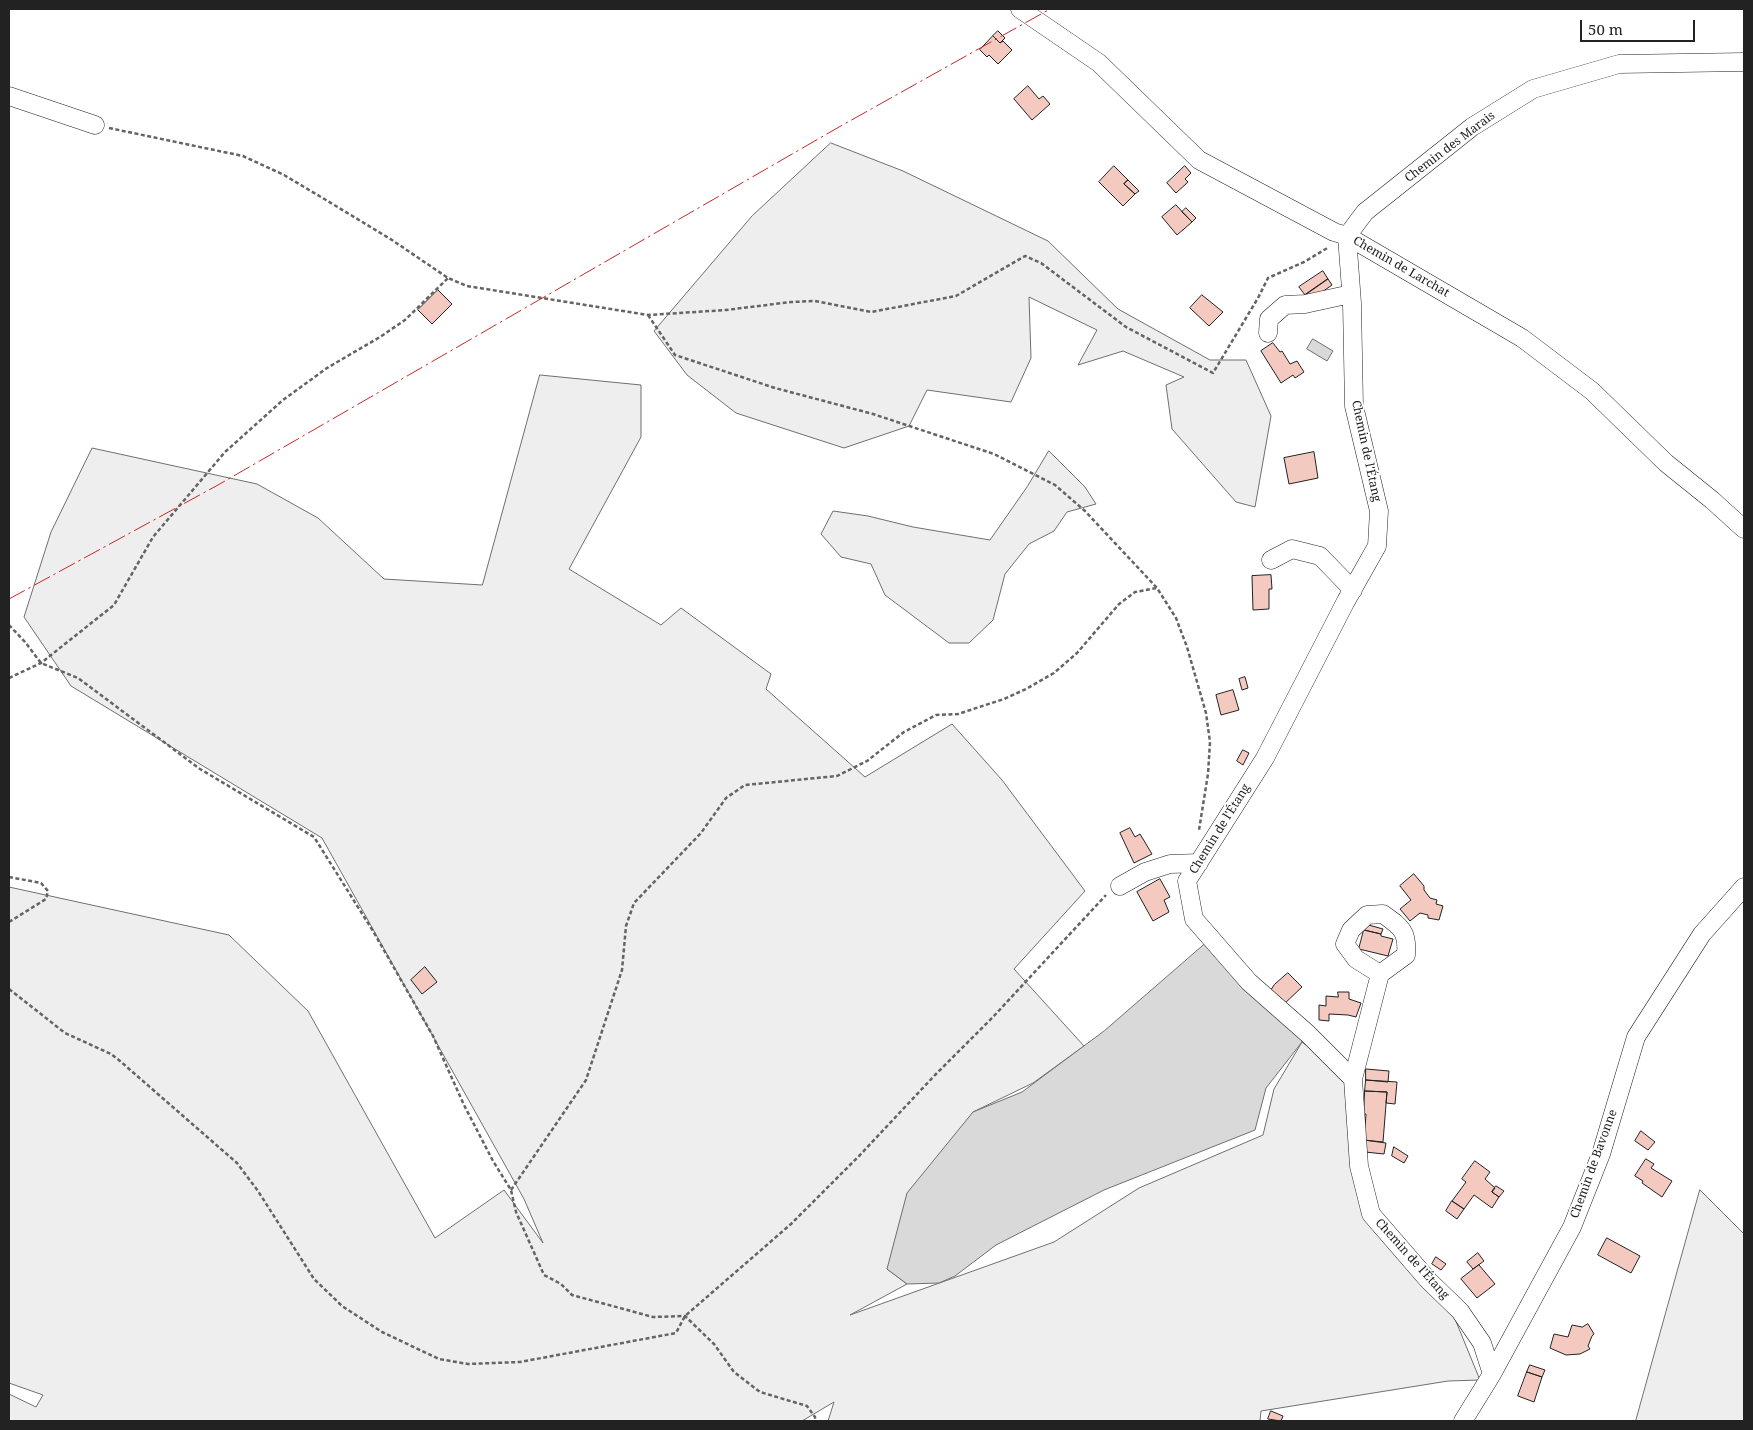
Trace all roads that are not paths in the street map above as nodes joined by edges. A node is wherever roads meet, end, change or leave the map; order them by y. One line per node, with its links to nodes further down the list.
1 (1020, 9): 5 (street, Chemin de Larchat)
2 (1744, 62): 5 (street, Chemin des Marais)
3 (9, 96): 4 (street)
4 (95, 125)
5 (1347, 236): 6 (street, Chemin de l'Étang); 8 (street, Chemin de Larchat)
6 (1351, 294): 7 (street); 10 (street, Chemin de l'Étang)
7 (1268, 333)
8 (1744, 529)
9 (1271, 560): 10 (street)
10 (1352, 590): 11 (street, Chemin de l'Étang)
11 (1199, 863): 12 (street); 15 (street, Chemin de l'Étang)
12 (1120, 886)
13 (1744, 887): 16 (street, Chemin de Bavonne)
14 (1380, 974): 15 (street)
15 (1353, 1079): 16 (street, Chemin de l'Étang)
16 (1492, 1374): 17 (street, Chemin de Bavonne)
17 (1463, 1421)

